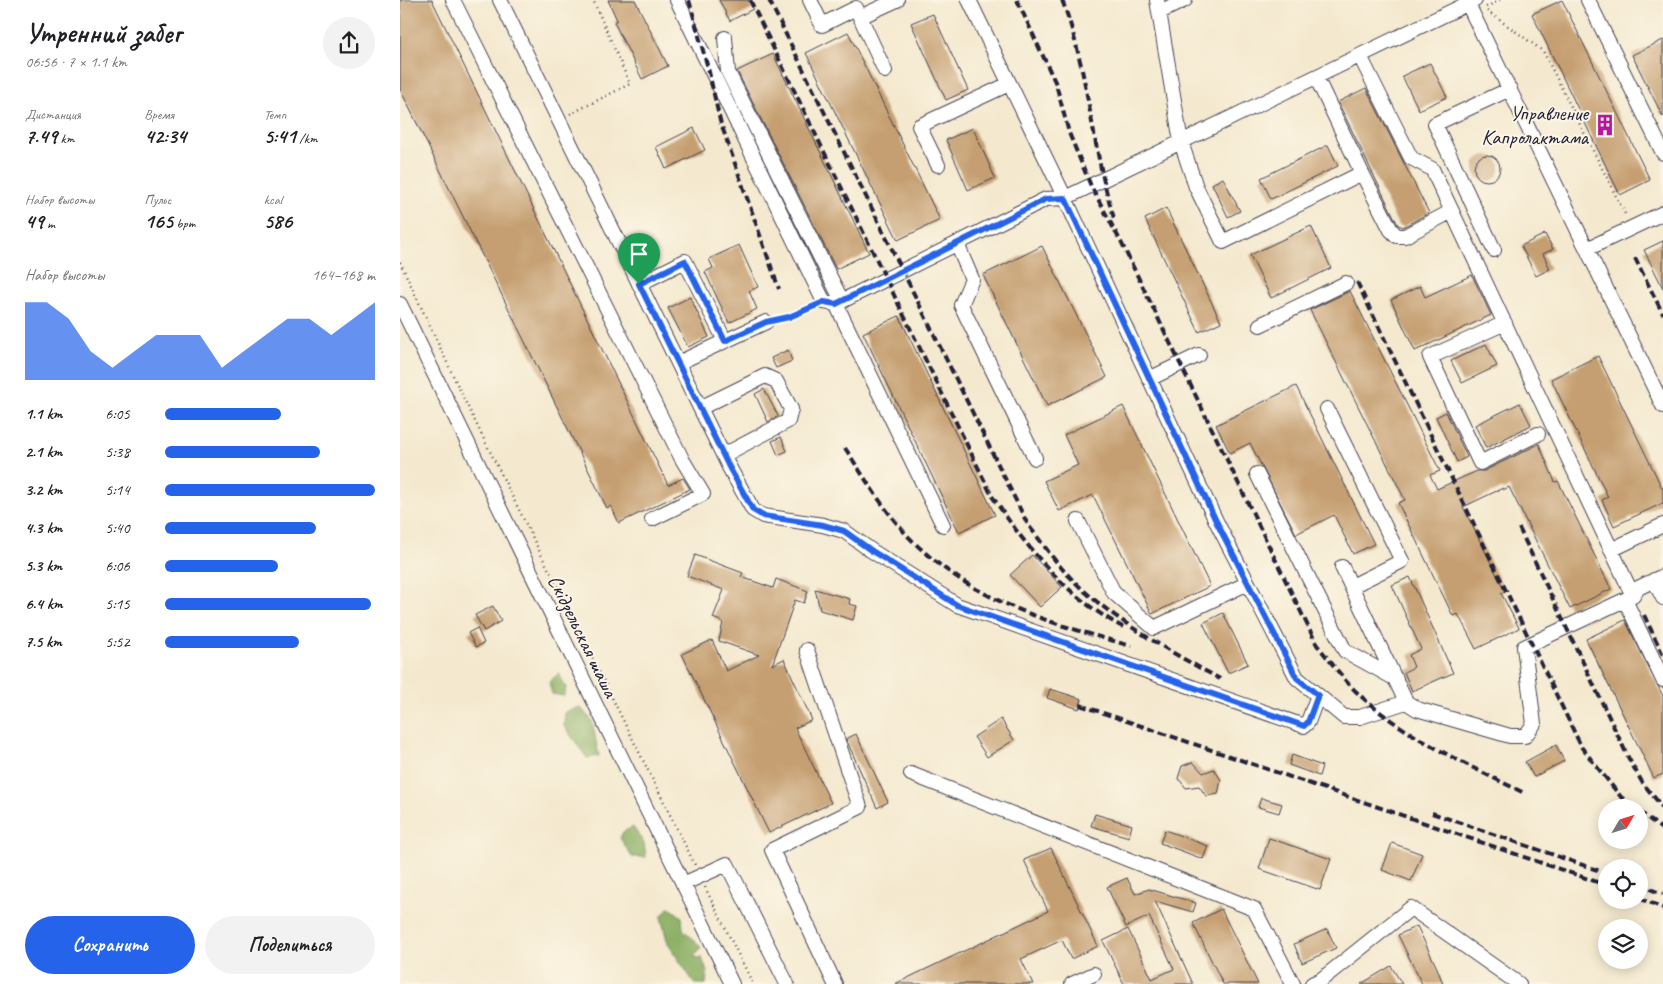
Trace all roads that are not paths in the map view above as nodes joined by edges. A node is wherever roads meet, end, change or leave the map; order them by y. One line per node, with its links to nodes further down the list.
1 (453, 0): 46 (street)
2 (500, 0): 29 (street)
3 (677, 0): 30 (street)
4 (810, 0): 11 (street)
5 (896, 0): 11 (street)
6 (968, 0): 16 (street)
7 (1185, 0): 10 (street)
8 (1588, 0): 19 (street)
9 (1477, 4): 13 (street); 17 (street)
10 (1158, 6): 18 (street)
11 (860, 17): 14 (street)
12 (724, 38): 30 (street)
13 (1360, 56): 15 (street); 23 (street)
14 (885, 71)
15 (1316, 77): 18 (street); 21 (street)
16 (1010, 84): 20 (street); 22 (street)
17 (1510, 89): 26 (street); 27 (street)
18 (1181, 142): 21 (street); 22 (street)
19 (1663, 153)
20 (938, 165)
21 (1362, 173): 23 (street)
22 (1065, 198): 25 (street); 38 (street)
23 (1452, 211): 33 (street)
24 (1663, 213): 26 (street)
25 (957, 244): 30 (street); 44 (street)
26 (1588, 249): 39 (street)
27 (1494, 250)
28 (1346, 283): 34 (street)
29 (639, 284): 35 (street); 37 (street)
30 (834, 302): 49 (street)
31 (400, 304): 63 (street, Скідзельская шаша)
32 (766, 322): 35 (street)
33 (1504, 323): 42 (street); 50 (street)
34 (1260, 325)
35 (725, 341): 37 (street)
36 (1199, 355): 38 (street)
37 (678, 363): 40 (street)
38 (1149, 379): 53 (street)
39 (1663, 406)
40 (700, 408): 43 (street); 43 (street)
41 (1327, 409): 54 (street)
42 (1538, 434)
43 (724, 455): 60 (street)
44 (1035, 458)
45 (1257, 474): 58 (street)
46 (652, 519)
47 (1078, 521): 53 (street)
48 (1663, 525): 50 (street)
49 (943, 526)
50 (1612, 550): 55 (street)
51 (1342, 567): 54 (street)
52 (1659, 578): 55 (street); 56 (street)
53 (1248, 583): 60 (street)
54 (1352, 586): 58 (street)
55 (1629, 598): 59 (street); 61 (street)
56 (1663, 598)
57 (807, 650): 67 (street)
58 (1396, 679): 61 (street)
59 (1663, 680)
60 (1318, 695): 61 (street)
61 (1406, 702)
62 (911, 774): 69 (street)
63 (683, 884): 65 (street, Скідзельская шаша); 66 (street)
64 (1094, 974): 68 (street)
65 (732, 984)
66 (787, 984)
67 (835, 984)
68 (1072, 984)
69 (1293, 984)
70 (1312, 984): 71 (street)
71 (1519, 984)

